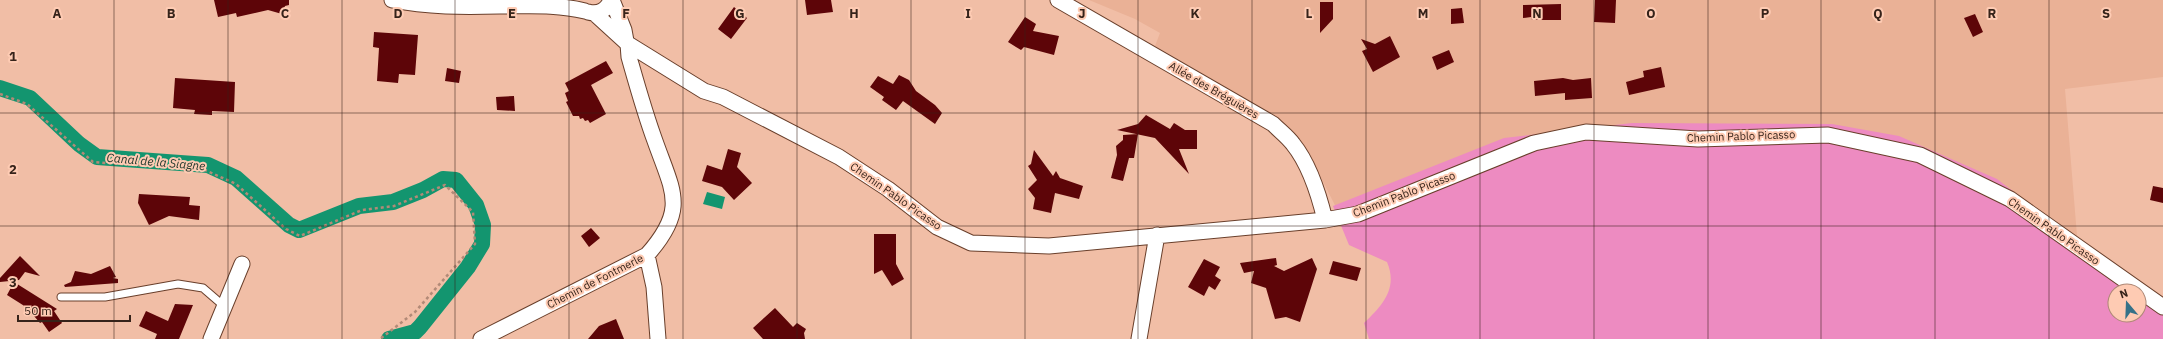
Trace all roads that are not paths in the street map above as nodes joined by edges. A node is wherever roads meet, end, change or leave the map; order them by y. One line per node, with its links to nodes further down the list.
1 (392, 0): 5 (street)
2 (559, 0): 5 (street)
3 (612, 0): 6 (street); 7 (street)
4 (1058, 0): 8 (street, Allée des Bréguières)
5 (544, 5): 6 (street)
6 (585, 8): 7 (street, Chemin Pablo Picasso)
7 (628, 47): 9 (street, Chemin Pablo Picasso); 10 (street, Chemin de Fontmerle)
8 (1325, 220): 9 (street, Chemin Pablo Picasso); 14 (street, Chemin Pablo Picasso)
9 (1157, 235): 18 (street)
10 (647, 255): 16 (street, Chemin de Fontmerle); 17 (street)
11 (242, 264): 13 (street)
12 (61, 297): 13 (lane)
13 (225, 307): 15 (street)
14 (2163, 307)
15 (211, 339)
16 (481, 339)
17 (658, 339)
18 (1139, 339)

